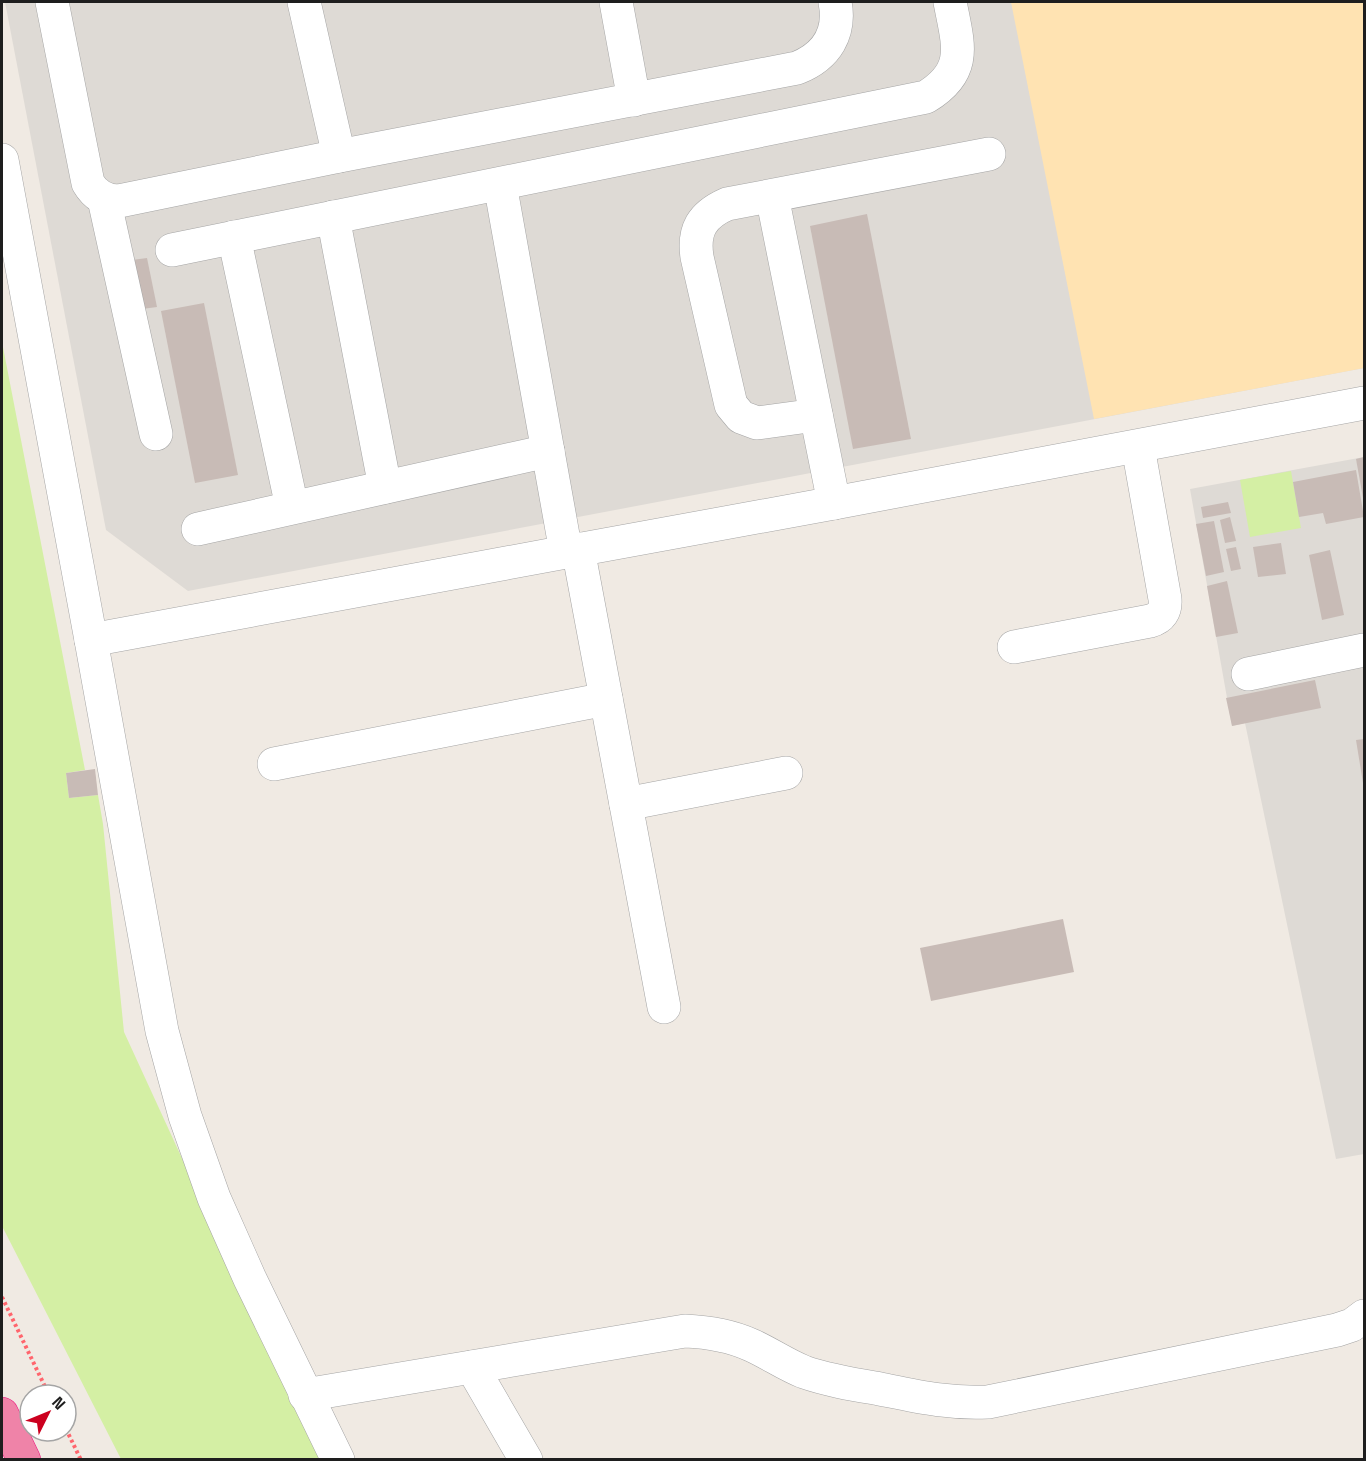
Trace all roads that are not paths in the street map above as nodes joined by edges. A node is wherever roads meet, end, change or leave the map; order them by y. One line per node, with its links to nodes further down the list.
1 (52, 2): 12 (street)
2 (304, 2): 8 (street)
3 (616, 2): 6 (street)
4 (835, 2): 6 (street)
5 (950, 2): 10 (street)
6 (634, 100): 8 (street)
7 (989, 154): 11 (street)
8 (339, 156): 12 (street)
9 (2, 160): 26 (street)
10 (500, 184): 13 (street); 20 (street)
11 (772, 196): 17 (street); 17 (street)
12 (104, 199): 18 (street)
13 (333, 217): 14 (street); 21 (street)
14 (234, 237): 15 (street); 23 (street)
15 (172, 250)
16 (1363, 410): 19 (street)
17 (816, 415): 22 (street)
18 (156, 434)
19 (1137, 447): 22 (street); 27 (street)
20 (548, 451): 21 (street); 25 (street)
21 (385, 487): 23 (street)
22 (834, 503): 25 (street)
23 (292, 507): 24 (street)
24 (198, 529)
25 (572, 550): 26 (street); 30 (street)
26 (91, 640): 37 (street)
27 (1014, 647)
28 (1365, 650): 29 (street)
29 (1248, 674)
30 (606, 699): 31 (street); 33 (street)
31 (274, 764)
32 (786, 773): 33 (street)
33 (626, 804): 34 (street)
34 (663, 1007)
35 (1365, 1316): 36 (street)
36 (472, 1367): 37 (street); 41 (street)
37 (305, 1395): 40 (street)
38 (2, 1414): 39 (highway)
39 (24, 1460)
40 (338, 1460)
41 (526, 1460)

